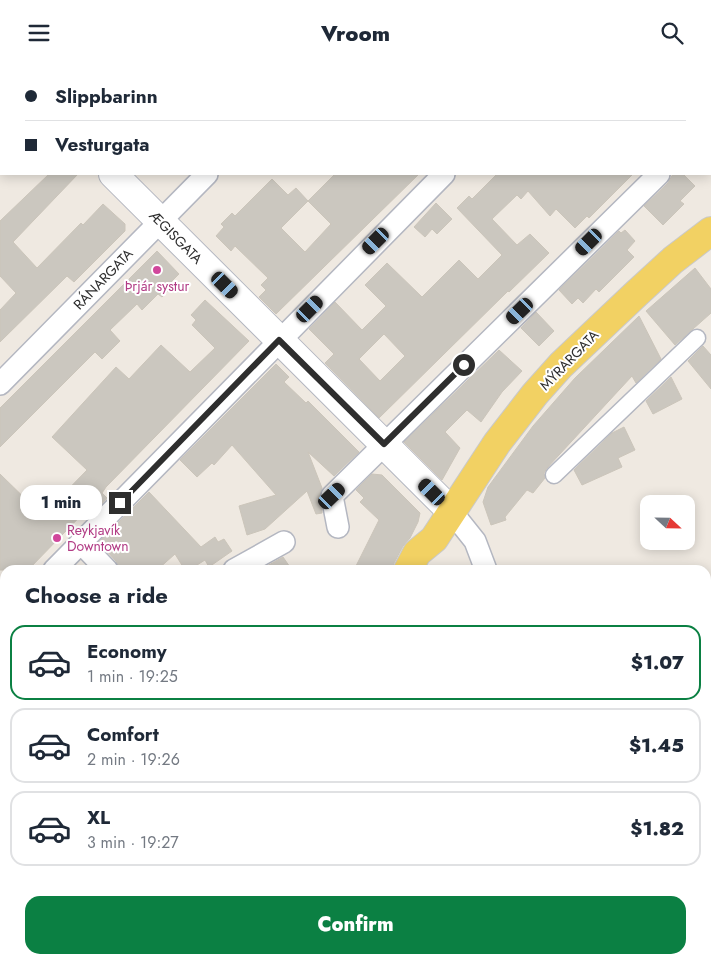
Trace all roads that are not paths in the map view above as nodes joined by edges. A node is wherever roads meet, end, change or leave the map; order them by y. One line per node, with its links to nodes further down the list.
1 (114, 175): 5 (street, ÆGISGATA)
2 (206, 175): 5 (street, RÁNARGATA)
3 (443, 175): 8 (street)
4 (658, 175): 10 (street)
5 (160, 221): 8 (street, ÆGISGATA); 9 (street, RÁNARGATA)
6 (711, 231): 12 (main road, MÝRARGATA)
7 (697, 338): 11 (street)
8 (279, 340): 10 (street, ÆGISGATA); 16 (street)
9 (0, 384)
10 (384, 444): 12 (street, ÆGISGATA); 13 (street)
11 (554, 475)
12 (451, 511): 14 (main road, MÝRARGATA); 22 (street)
13 (338, 527)
14 (434, 539): 20 (main road); 21 (main road)
15 (284, 542): 19 (street)
16 (81, 543): 17 (street); 18 (street)
17 (59, 565)
18 (102, 565)
19 (243, 565)
20 (411, 565)
21 (428, 565)
22 (484, 565)

